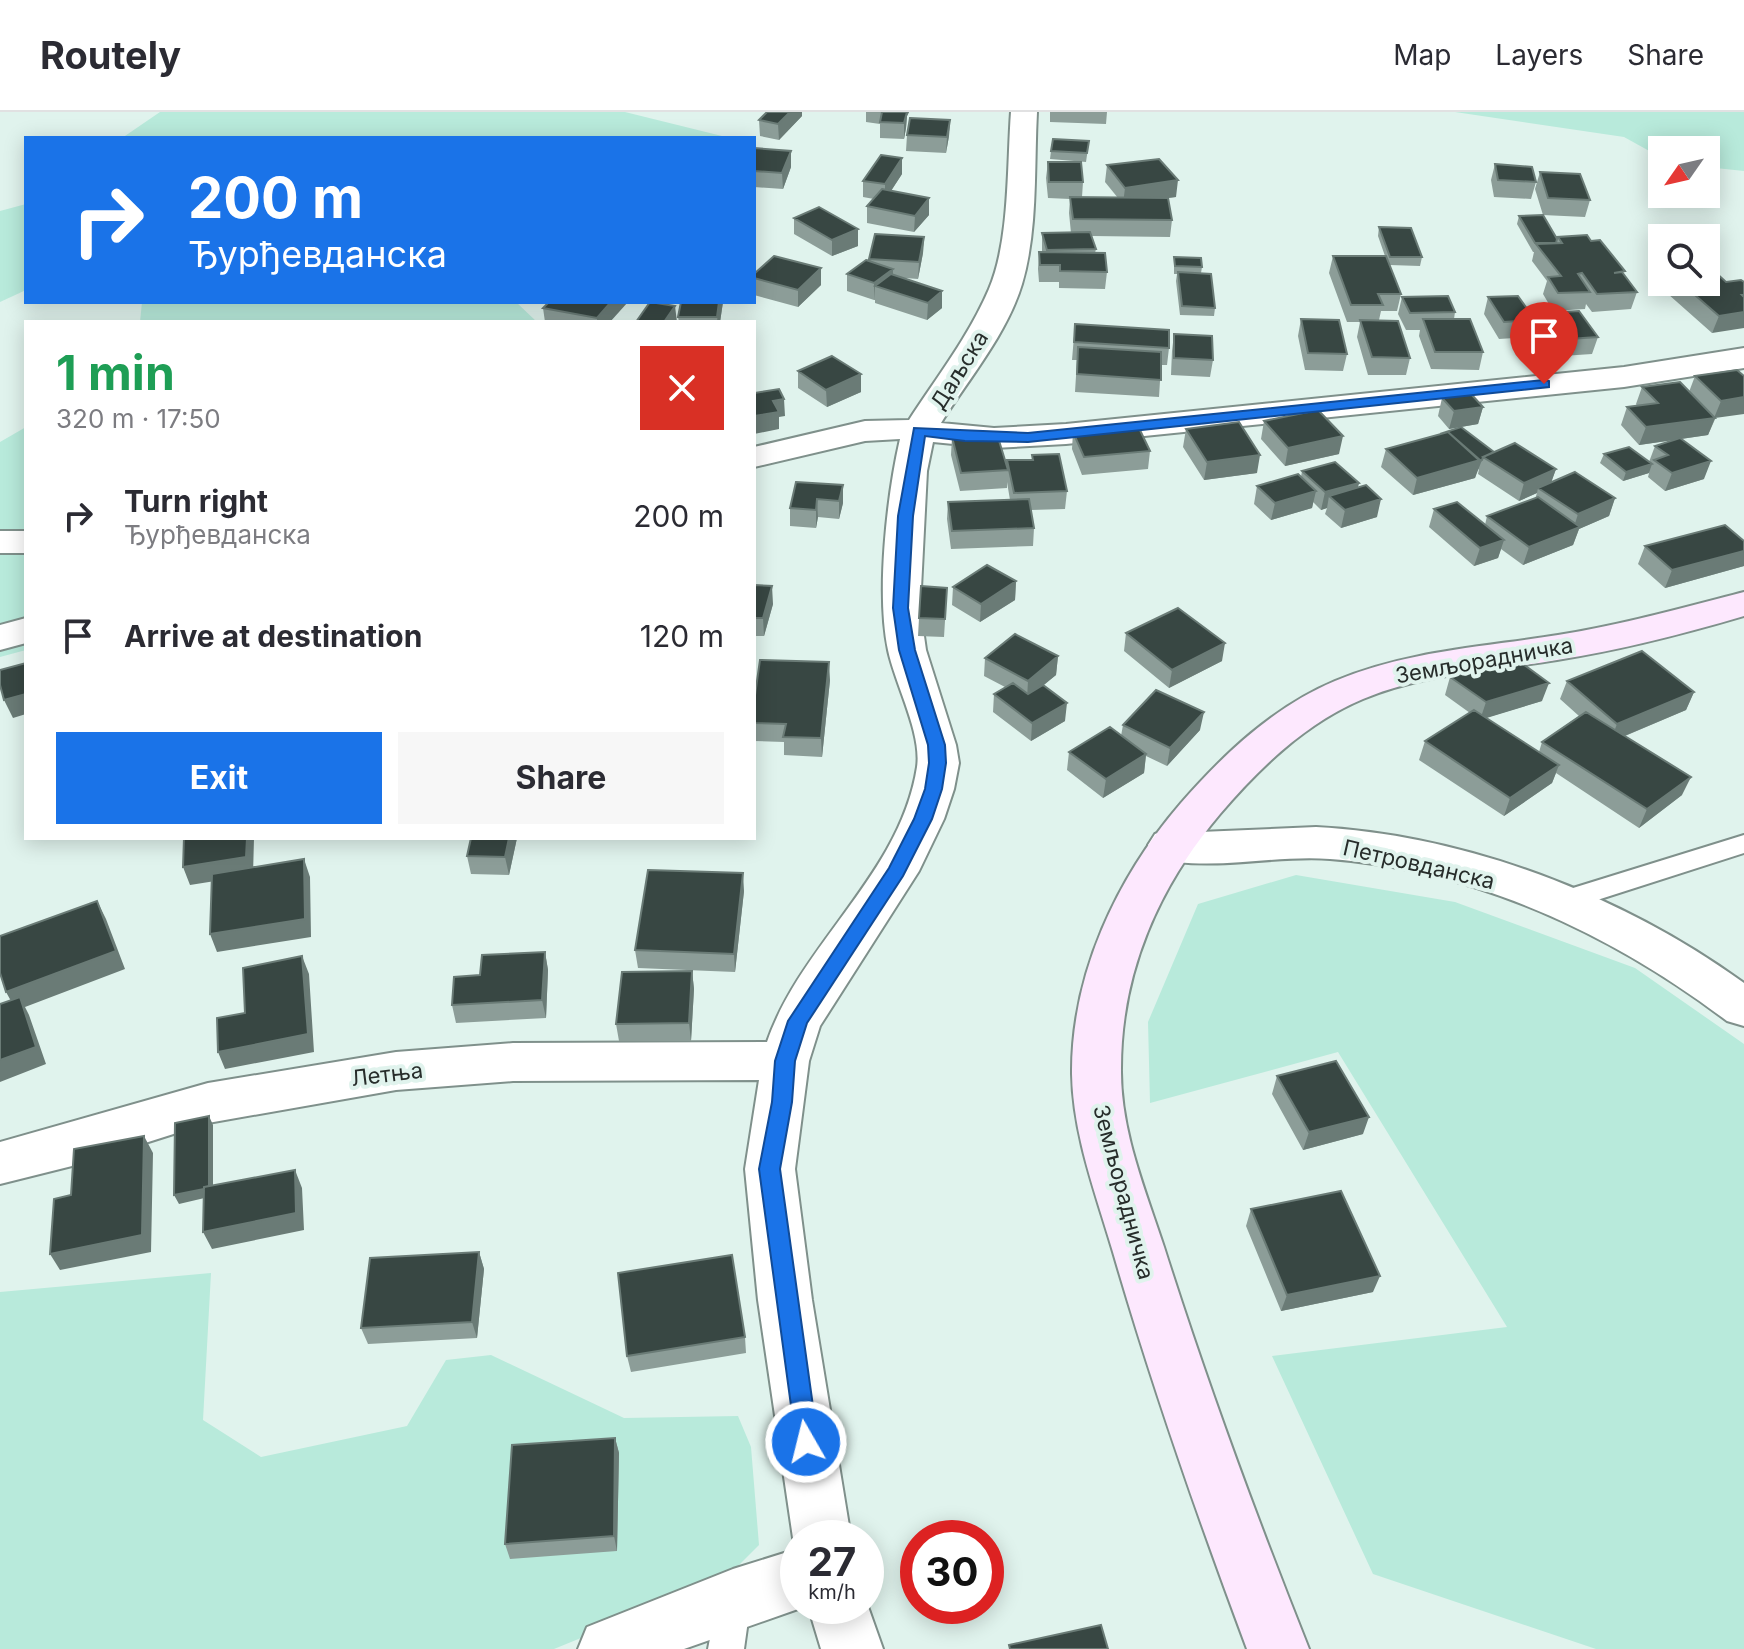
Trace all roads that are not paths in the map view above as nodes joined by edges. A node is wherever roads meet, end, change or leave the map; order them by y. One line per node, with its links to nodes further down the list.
1 (1020, 115): 3 (street, Даљска)
2 (1744, 358): 3 (street)
3 (919, 431): 4 (street); 14 (street, Даљска)
4 (756, 457)
5 (0, 542): 6 (street)
6 (24, 542)
7 (1744, 604): 11 (street, Земљорадничка)
8 (24, 631): 9 (street)
9 (0, 638)
10 (1744, 844): 12 (lane)
11 (1170, 845): 12 (street, Петровданска); 22 (street, Земљорадничка)
12 (1570, 906): 13 (street, Петровданска)
13 (1744, 1008)
14 (785, 1061): 15 (street, Летња); 16 (street, Даљска)
15 (0, 1163)
16 (819, 1520)
17 (780, 1591): 18 (street)
18 (730, 1624): 20 (street)
19 (844, 1624): 21 (street)
20 (609, 1649)
21 (852, 1649)
22 (1278, 1649)

